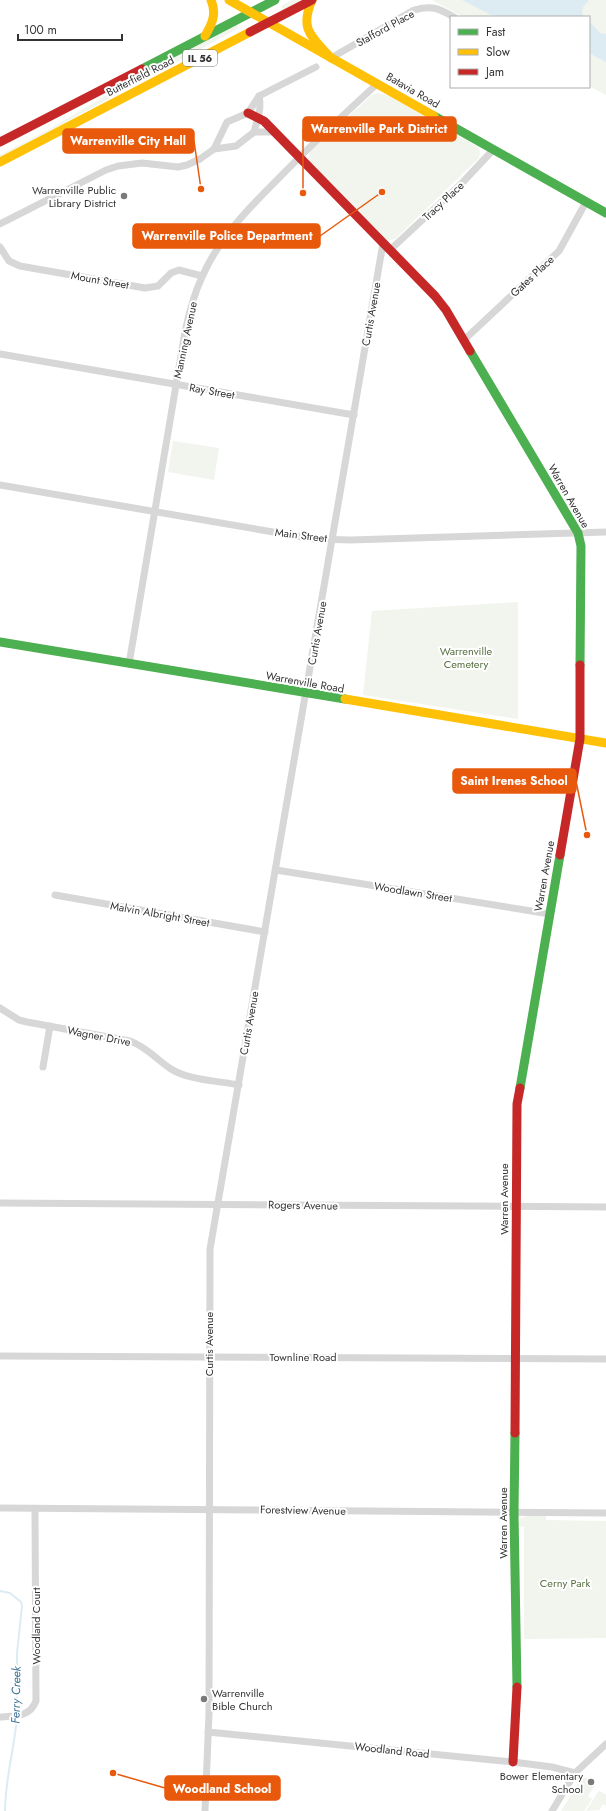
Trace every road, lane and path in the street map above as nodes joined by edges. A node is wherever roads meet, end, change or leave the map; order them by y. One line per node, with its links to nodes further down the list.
1 (212, 0): 8 (main road)
2 (229, 0): 5 (main road, Batavia Road)
3 (275, 0): 5 (main road, Butterfield Road / IL 56)
4 (312, 0): 7 (main road, Butterfield Road / IL 56); 9 (main road)
5 (252, 12): 7 (main road, Batavia Road); 8 (main road, Butterfield Road / IL 56)
6 (452, 16): 9 (street, Stafford Place)
7 (269, 22): 9 (main road, Batavia Road); 23 (main road, Butterfield Road / IL 56)
8 (205, 36): 18 (main road, Butterfield Road / IL 56)
9 (331, 58): 11 (main road, Batavia Road)
10 (316, 67): 12 (street)
11 (377, 84): 21 (main road, Batavia Road); 22 (street, Manning Avenue)
12 (259, 96): 13 (street); 14 (street)
13 (248, 113): 14 (main road, Warren Avenue); 15 (street)
14 (259, 119): 16 (street); 17 (main road, Warren Avenue)
15 (221, 131): 19 (street); 20 (street)
16 (254, 132): 17 (street); 19 (street)
17 (275, 132): 22 (main road, Warren Avenue)
18 (0, 142)
19 (232, 146): 20 (street)
20 (214, 149): 26 (street)
21 (493, 150): 24 (main road, Batavia Road); 28 (street, Tracy Place)
22 (300, 156): 28 (main road, Warren Avenue); 29 (street, Manning Avenue)
23 (0, 162)
24 (586, 202): 25 (main road, Batavia Road); 30 (street, Gates Place)
25 (606, 213)
26 (0, 224)
27 (0, 247): 29 (street, Mount Street)
28 (387, 247): 30 (main road, Warren Avenue); 33 (street, Curtis Avenue)
29 (202, 276): 32 (street, Manning Avenue)
30 (464, 340): 37 (main road, Warren Avenue)
31 (0, 354): 32 (street, Ray Street)
32 (176, 385): 33 (street, Ray Street); 35 (street, Manning Avenue)
33 (354, 416): 38 (street, Curtis Avenue)
34 (0, 485): 35 (street, Main Street)
35 (155, 511): 38 (street, Main Street); 40 (street, Manning Avenue)
36 (606, 532): 37 (street, Main Street)
37 (578, 533): 38 (street, Main Street); 42 (main road, Warren Avenue)
38 (332, 539): 41 (street, Curtis Avenue)
39 (0, 642): 40 (main road, Warrenville Road)
40 (129, 664): 41 (main road, Warrenville Road)
41 (306, 694): 42 (main road, Warrenville Road); 44 (street, Curtis Avenue)
42 (580, 739): 43 (main road, Warrenville Road); 46 (main road, Warren Avenue)
43 (606, 743)
44 (276, 870): 46 (street, Woodlawn Street); 47 (street, Curtis Avenue)
45 (55, 895): 47 (street, Malvin Albright Street)
46 (550, 914): 54 (main road, Warren Avenue)
47 (265, 932): 51 (street, Curtis Avenue)
48 (0, 1008): 49 (street, Wagner Drive)
49 (50, 1026): 50 (street); 51 (street, Wagner Drive)
50 (43, 1067)
51 (239, 1085): 53 (street, Curtis Avenue)
52 (0, 1203): 53 (street, Rogers Avenue)
53 (218, 1204): 54 (street, Rogers Avenue); 57 (street, Curtis Avenue)
54 (516, 1207): 55 (street, Rogers Avenue); 58 (main road, Warren Avenue)
55 (606, 1207)
56 (0, 1356): 57 (street, Townline Road)
57 (209, 1357): 58 (street, Townline Road); 62 (street, Curtis Avenue)
58 (516, 1358): 59 (street, Townline Road); 63 (main road, Warren Avenue)
59 (606, 1359)
60 (0, 1508): 61 (street, Forestview Avenue)
61 (35, 1509): 62 (street, Forestview Avenue); 65 (street, Woodland Court)
62 (210, 1510): 63 (street, Forestview Avenue); 66 (street, Curtis Avenue)
63 (514, 1513): 64 (street, Forestview Avenue); 68 (main road, Warren Avenue)
64 (606, 1513)
65 (0, 1717)
66 (208, 1732): 68 (street, Woodland Road); 70 (street, Curtis Avenue)
67 (606, 1744): 69 (street)
68 (513, 1762): 69 (street, Woodland Road)
69 (575, 1773): 71 (street)
70 (205, 1811)
71 (552, 1811)

